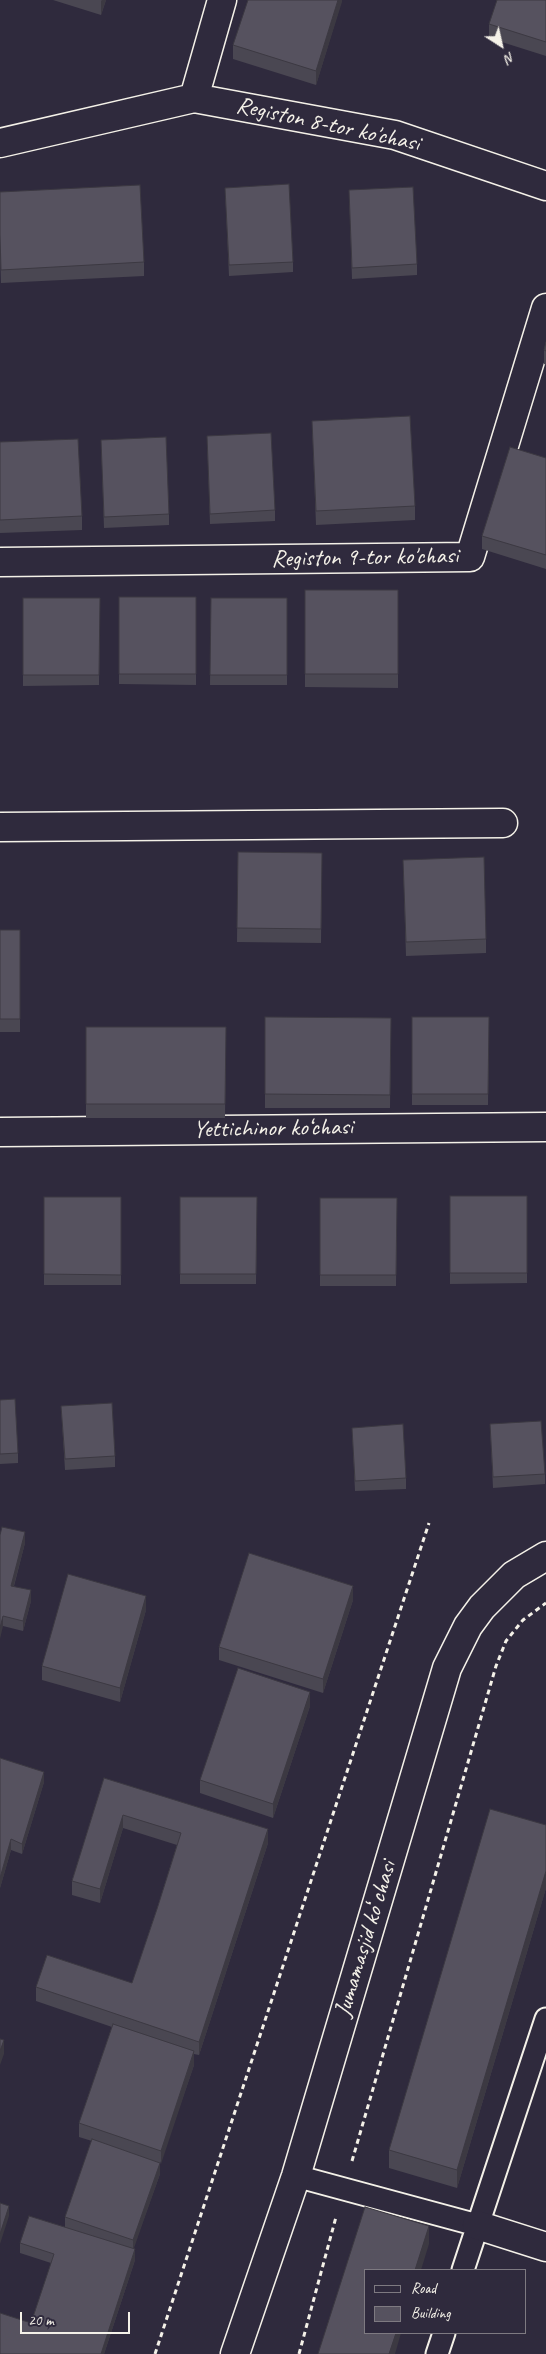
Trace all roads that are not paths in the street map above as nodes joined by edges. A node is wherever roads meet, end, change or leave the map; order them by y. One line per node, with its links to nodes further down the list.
1 (222, 0): 2 (street)
2 (194, 98): 3 (street, Registon 8-tor ko'chasi); 4 (street, Registon 8-tor ko'chasi)
3 (0, 143)
4 (546, 186)
5 (546, 308): 6 (street, Registon 9-tor ko'chasi)
6 (0, 562)
7 (503, 822): 8 (street)
8 (0, 827)
9 (546, 1127): 10 (street, Yettichinor ko‘chasi)
10 (0, 1132)
11 (546, 1556): 13 (street, Jumamasjid koʻchasi)
12 (546, 2020): 14 (lane)
13 (296, 2176): 14 (lane); 18 (street, Jumamasjid koʻchasi)
14 (477, 2225): 15 (street); 16 (lane)
15 (546, 2247)
16 (463, 2269)
17 (444, 2334): 19 (lane)
18 (236, 2354)
19 (437, 2354)

